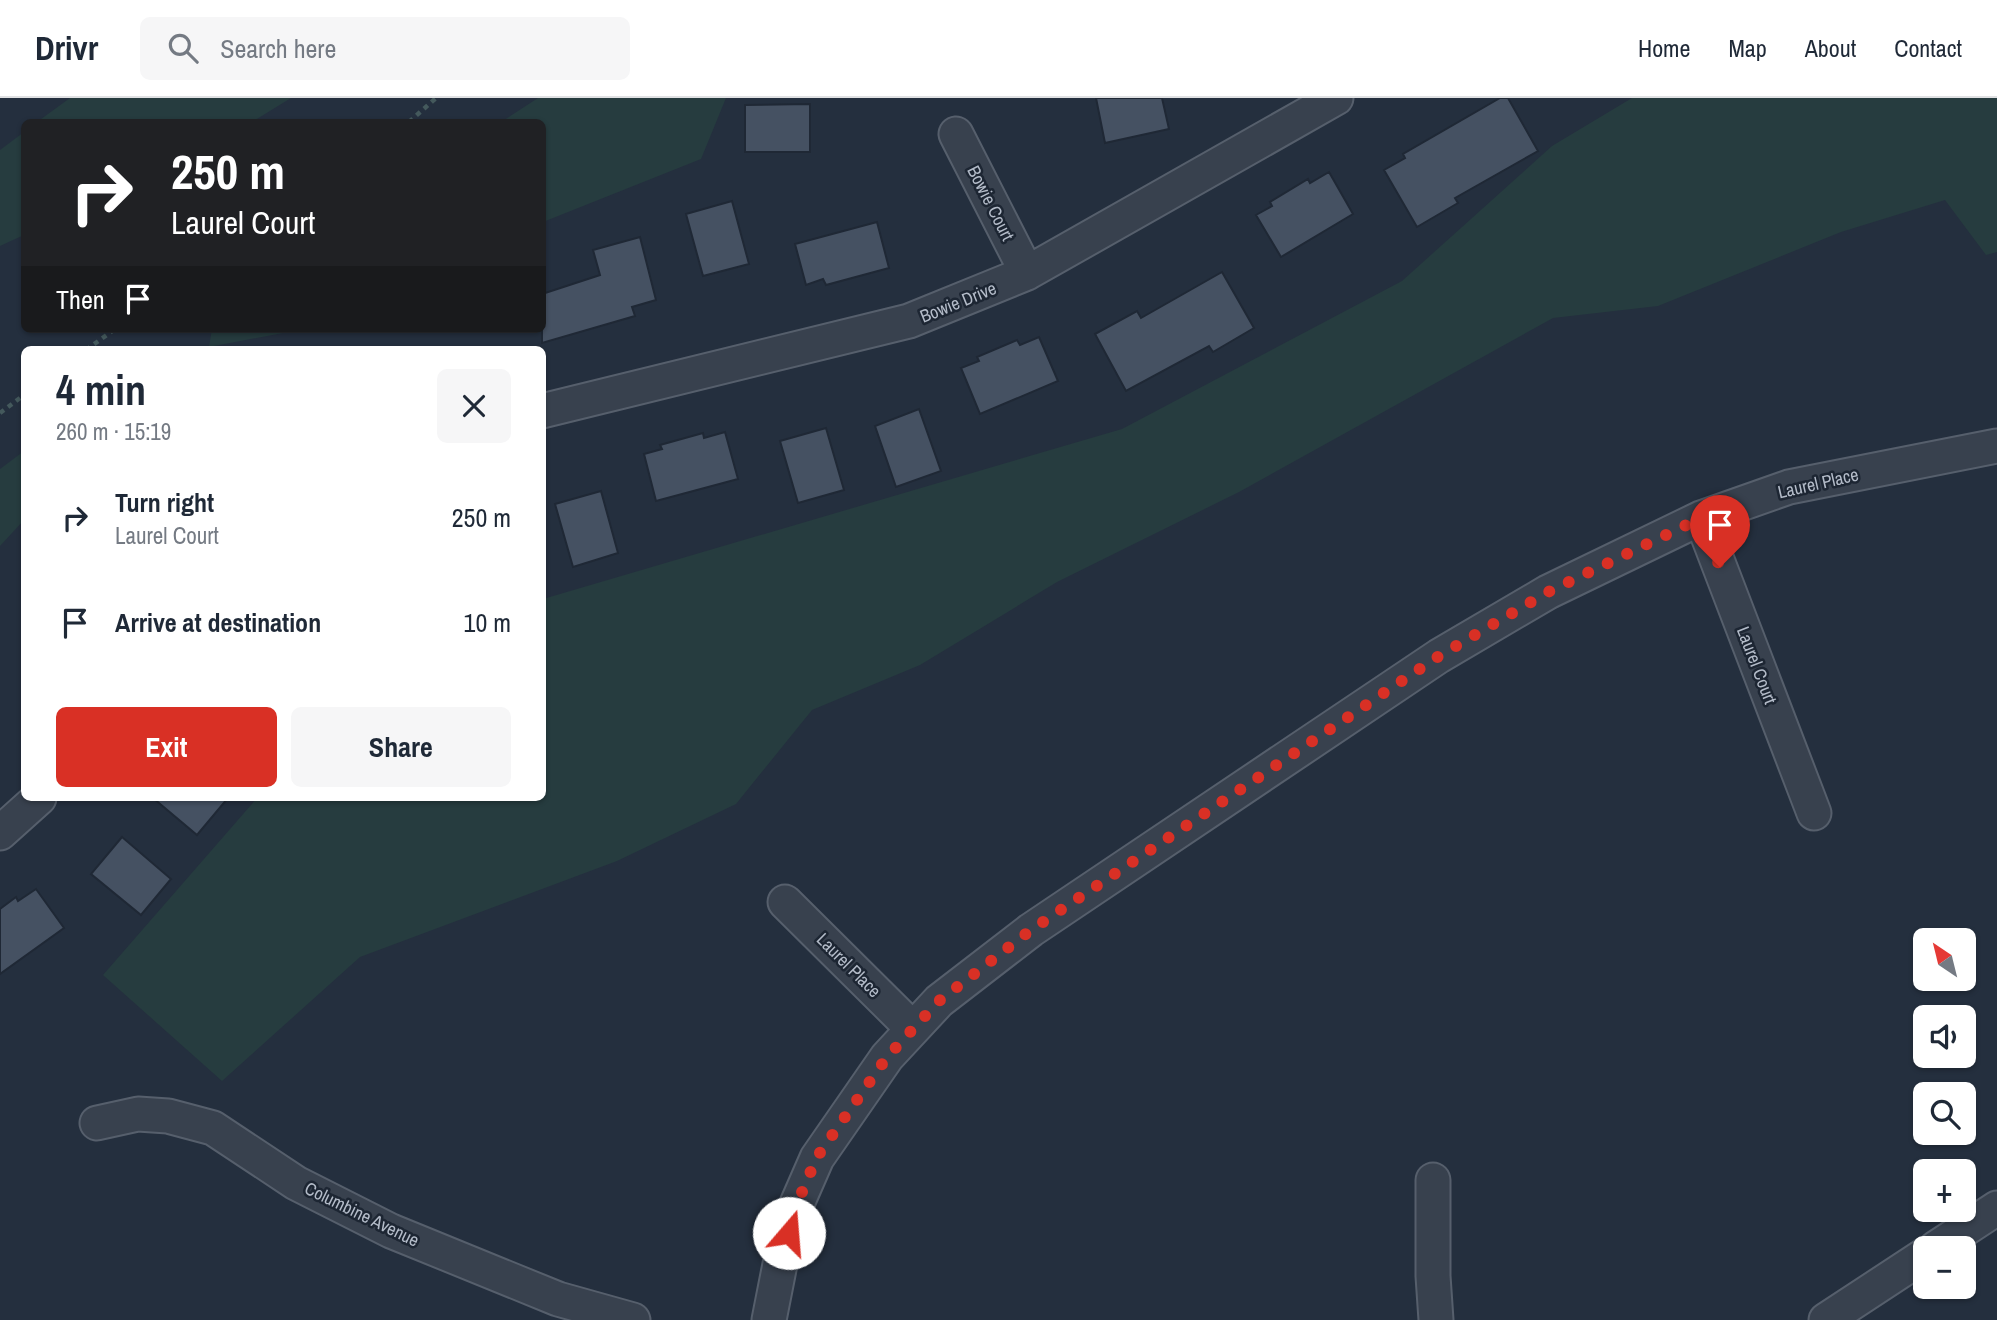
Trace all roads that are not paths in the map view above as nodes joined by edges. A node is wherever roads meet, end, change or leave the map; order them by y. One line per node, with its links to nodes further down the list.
1 (1336, 98): 3 (street, Bowie Drive)
2 (956, 134): 3 (street, Bowie Court)
3 (1027, 273): 4 (street, Bowie Drive)
4 (546, 410)
5 (1997, 446): 6 (street, Laurel Place)
6 (1701, 518): 8 (street, Laurel Court); 11 (street, Laurel Place)
7 (35, 801): 9 (street)
8 (1814, 813)
9 (0, 833)
10 (785, 902): 11 (street, Laurel Place)
11 (914, 1029): 18 (street, Laurel Place)
12 (97, 1123): 17 (street, Columbine Avenue)
13 (1433, 1180): 19 (street)
14 (1997, 1208): 15 (street)
15 (1954, 1236)
16 (1913, 1263): 20 (street)
17 (633, 1320)
18 (769, 1320)
19 (1436, 1320)
20 (1826, 1320)

